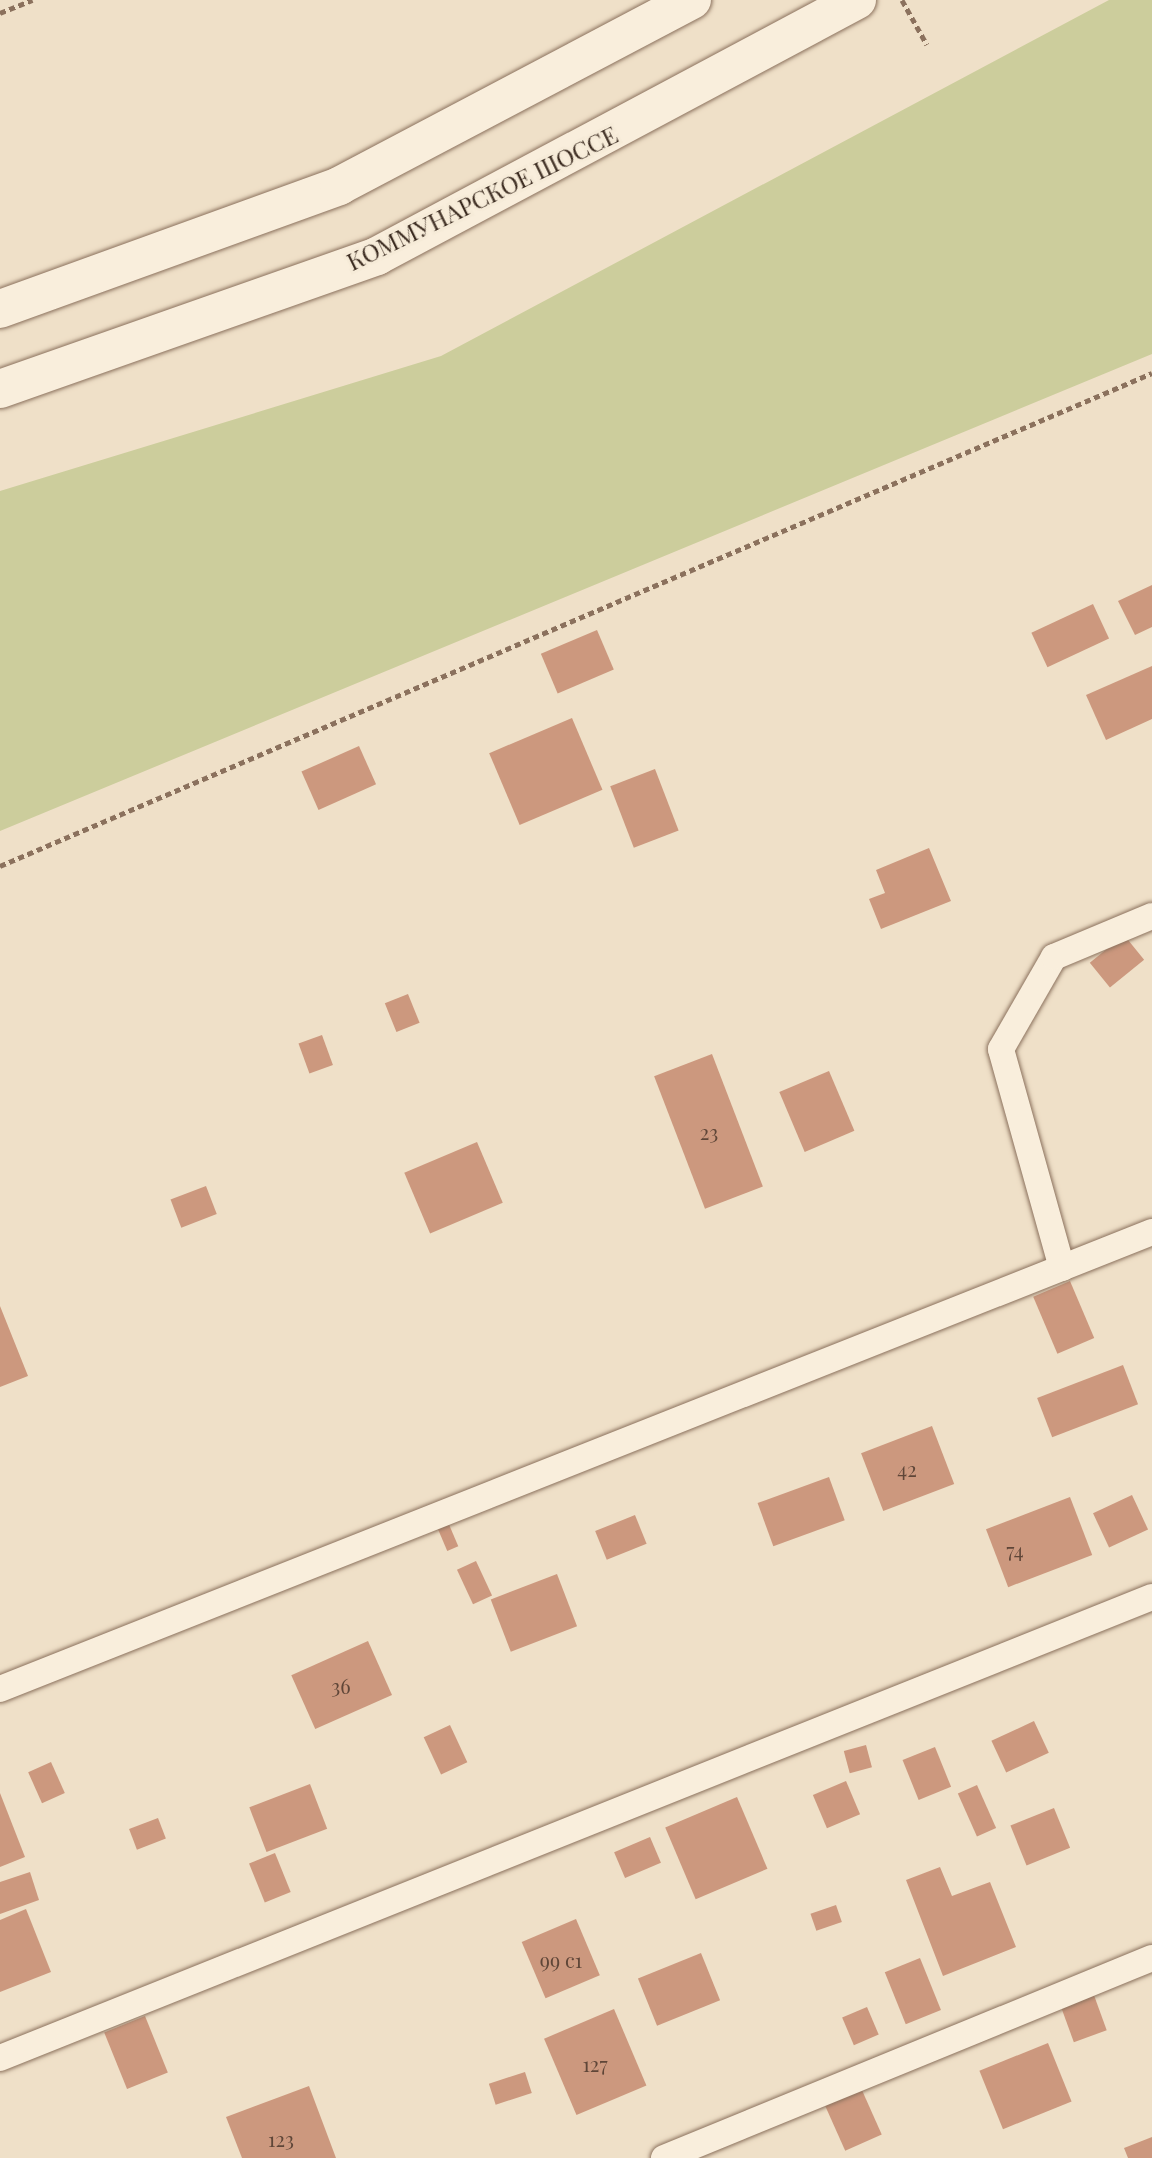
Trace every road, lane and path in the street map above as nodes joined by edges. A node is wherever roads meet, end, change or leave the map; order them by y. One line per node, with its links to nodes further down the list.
1 (33, 0): 5 (path)
2 (692, 0): 7 (main road)
3 (857, 0): 9 (main road, КОММУНАРСКОЕ ШОССЕ)
4 (902, 0): 6 (path)
5 (0, 13)
6 (927, 45)
7 (0, 309)
8 (1152, 373): 10 (path)
9 (0, 389)
10 (0, 866)
11 (1152, 916): 13 (street)
12 (1152, 1232): 13 (street)
13 (1062, 1268): 15 (street)
14 (1152, 1597): 17 (street)
15 (0, 1689)
16 (1152, 1958): 18 (street)
17 (0, 2058)
18 (664, 2158)

